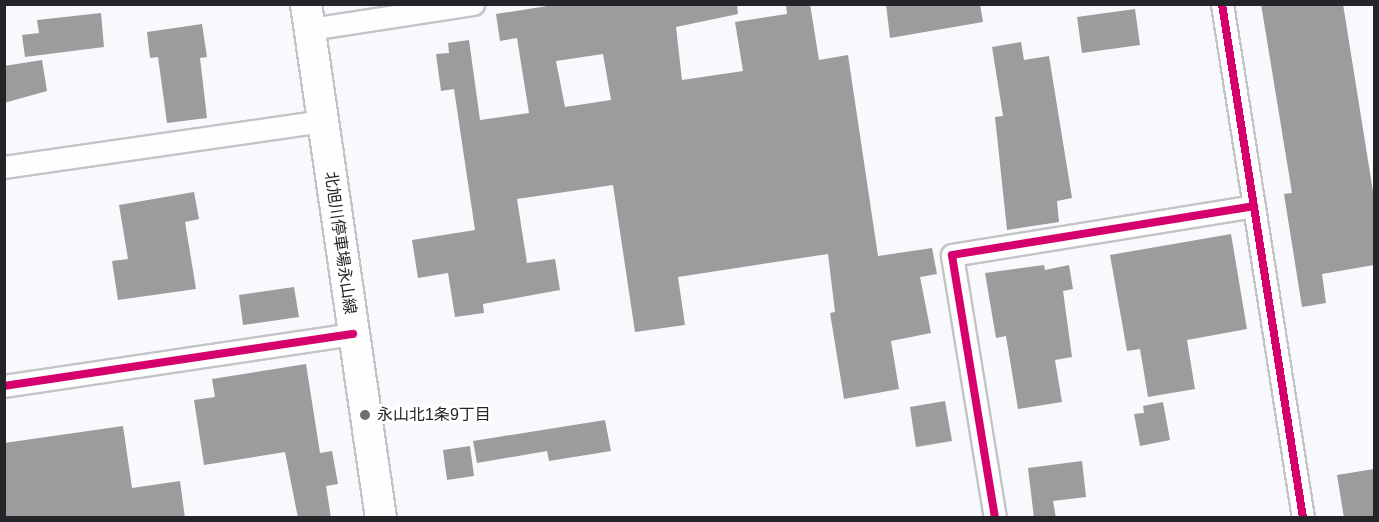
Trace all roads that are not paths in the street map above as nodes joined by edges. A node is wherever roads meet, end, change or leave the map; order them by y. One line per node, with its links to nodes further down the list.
1 (473, 4): 3 (street)
2 (1222, 4): 6 (street)
3 (308, 17): 4 (main road, 北旭川停車場永山線)
4 (322, 121): 5 (street); 7 (main road, 北旭川停車場永山線)
5 (4, 167)
6 (1254, 206): 10 (street); 11 (street)
7 (353, 334): 8 (street); 9 (main road, 北旭川停車場永山線)
8 (4, 386)
9 (381, 518)
10 (996, 518)
11 (1303, 518)

